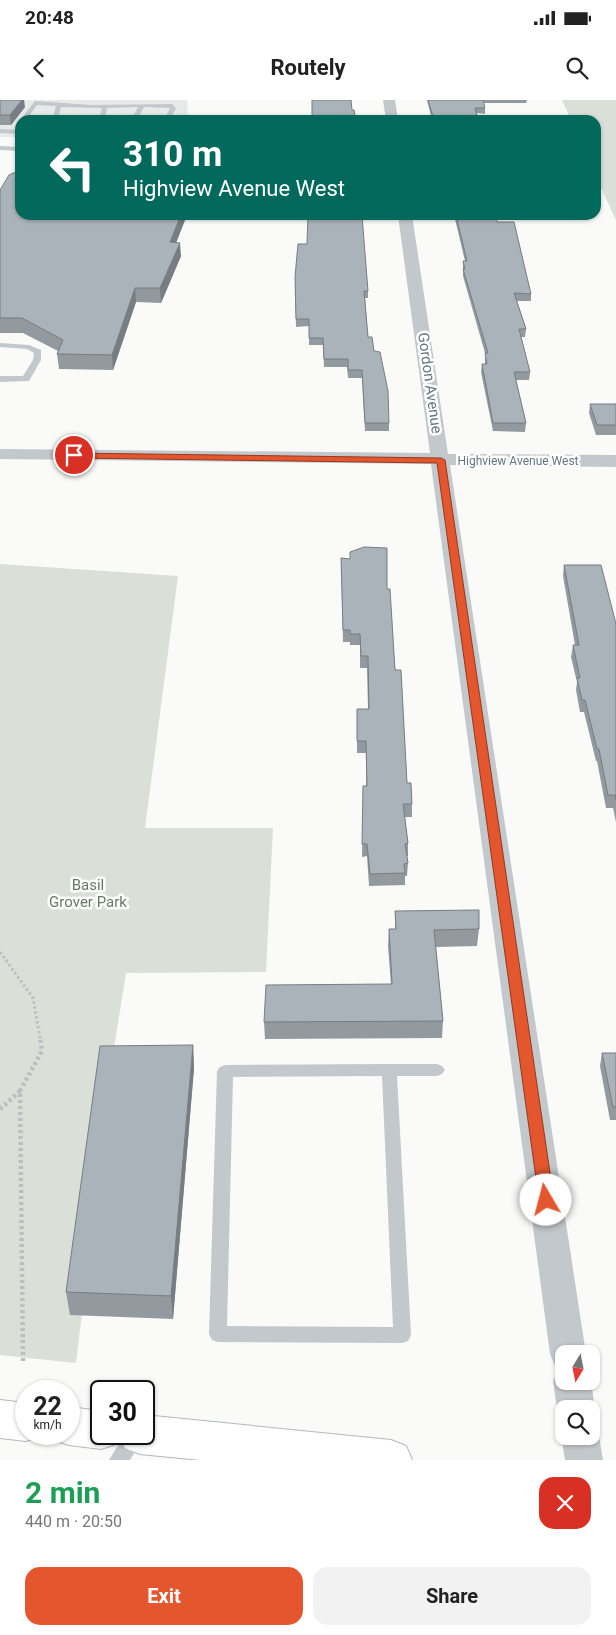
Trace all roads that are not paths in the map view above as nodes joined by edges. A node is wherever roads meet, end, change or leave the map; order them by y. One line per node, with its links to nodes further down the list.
1 (389, 100): 10 (street)
2 (59, 105): 4 (lane); 5 (lane); 6 (lane)
3 (142, 105): 4 (lane); 8 (lane); 9 (lane)
4 (105, 106): 7 (lane)
5 (26, 115)
6 (56, 115)
7 (103, 115)
8 (137, 115)
9 (169, 115)
10 (391, 115)
11 (0, 132): 12 (lane)
12 (15, 132)
13 (0, 148): 14 (lane)
14 (15, 149)
15 (406, 220): 19 (street, Gordon Avenue)
16 (0, 345): 17 (lane)
17 (0, 378)
18 (0, 454): 19 (street, Highview Avenue West)
19 (441, 460): 20 (street, Highview Avenue West); 23 (street, Gordon Avenue)
20 (616, 461)
21 (389, 1070): 21 (lane); 22 (lane)
22 (437, 1070)
23 (567, 1345)
24 (0, 1419): 25 (main road)
25 (15, 1421)
26 (155, 1436): 30 (main road)
27 (129, 1445): 29 (lane)
28 (582, 1445): 31 (street)
29 (119, 1460)
30 (391, 1460)
31 (584, 1460)

